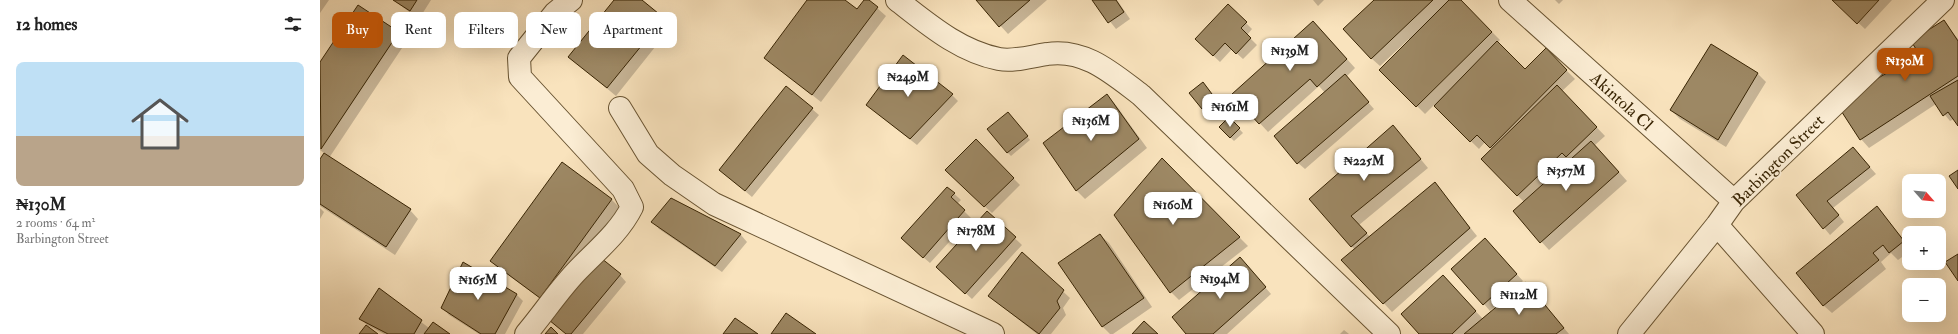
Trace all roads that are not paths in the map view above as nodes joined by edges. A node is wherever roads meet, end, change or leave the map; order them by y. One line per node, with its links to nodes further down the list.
1 (571, 0): 8 (street)
2 (897, 0): 10 (street)
3 (1510, 0): 6 (street, Akintola Cl)
4 (1943, 0): 6 (street, Barbington Street)
5 (620, 108): 9 (street)
6 (1734, 201): 7 (street, Barbington Street)
7 (1717, 225): 11 (street, Barbington Street); 12 (street)
8 (526, 334)
9 (993, 334)
10 (1389, 334)
11 (1629, 334)
12 (1813, 334)

